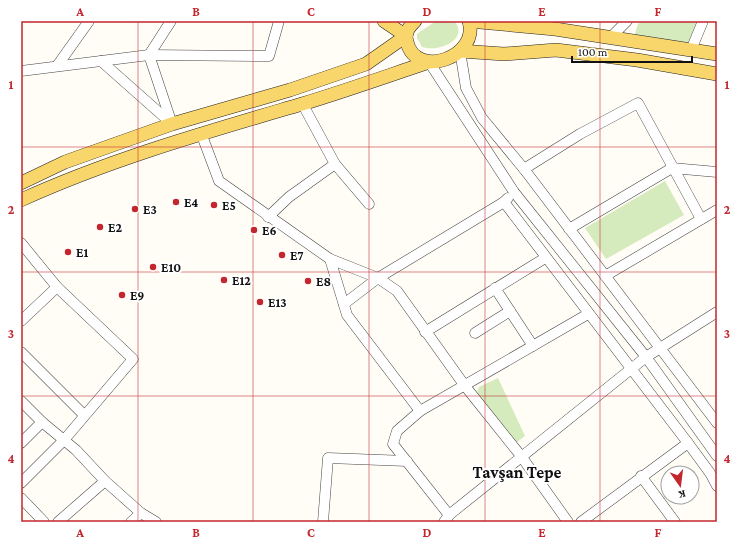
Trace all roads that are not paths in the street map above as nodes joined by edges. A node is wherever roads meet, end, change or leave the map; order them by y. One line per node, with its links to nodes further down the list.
1 (89, 21): 19 (street)
2 (171, 21): 16 (street)
3 (279, 21): 16 (street)
4 (384, 21): 11 (main road)
5 (416, 21): 11 (main road)
6 (469, 21): 10 (main road); 14 (main road)
7 (541, 21): 10 (main road)
8 (627, 21): 12 (street)
9 (703, 21): 13 (street)
10 (555, 29): 12 (main road)
11 (406, 36): 18 (main road); 23 (main road)
12 (610, 38): 13 (main road)
13 (691, 50): 15 (main road)
14 (460, 51): 18 (main road); 21 (main road); 27 (street)
15 (717, 54)
16 (149, 55): 17 (street); 23 (street)
17 (101, 61): 19 (street); 23 (street)
18 (429, 62): 22 (main road); 30 (street)
19 (57, 66): 20 (street)
20 (21, 71)
21 (717, 74)
22 (302, 104): 24 (main road); 25 (street)
23 (172, 124): 29 (main road)
24 (201, 133): 31 (main road); 35 (street)
25 (335, 164): 33 (street); 35 (street)
26 (672, 168): 27 (street); 28 (street); 36 (street); 37 (street)
27 (524, 169): 37 (street)
28 (717, 172)
29 (21, 183)
30 (514, 192): 32 (street); 55 (street)
31 (21, 200)
32 (504, 202): 39 (street); 42 (street)
33 (369, 204)
34 (717, 210): 36 (street)
35 (268, 217): 40 (street)
36 (701, 219): 41 (street)
37 (569, 229): 41 (street)
38 (21, 243): 43 (street)
39 (546, 258): 44 (street); 48 (street)
40 (330, 259): 42 (street); 45 (street)
41 (604, 276): 53 (street)
42 (378, 278): 45 (street); 50 (street)
43 (57, 287): 49 (street); 60 (street)
44 (495, 288): 46 (street); 50 (street)
45 (344, 304): 59 (street)
46 (510, 310): 51 (street); 52 (street)
47 (717, 312): 53 (street)
48 (588, 314): 52 (street); 56 (street)
49 (21, 321)
50 (425, 332): 57 (street)
51 (475, 333)
52 (533, 346): 57 (street)
53 (658, 348): 55 (street); 62 (street)
54 (21, 352): 60 (street)
55 (646, 357): 56 (street); 67 (street)
56 (631, 368): 65 (street); 66 (street)
57 (465, 386): 59 (street); 66 (street)
58 (22, 405): 61 (street)
59 (420, 411): 68 (street)
60 (84, 415): 63 (street)
61 (42, 422): 63 (street); 64 (street)
62 (717, 423)
63 (64, 440): 70 (street); 71 (street)
64 (21, 443)
65 (688, 443): 69 (street); 72 (street)
66 (521, 456): 75 (street); 81 (street)
67 (717, 456)
68 (407, 461): 75 (street); 80 (street)
69 (641, 476): 82 (street); 83 (street)
70 (105, 481): 74 (street); 77 (street)
71 (21, 483)
72 (717, 486)
73 (21, 498): 76 (street)
74 (141, 513): 78 (street); 79 (street)
75 (447, 519)
76 (44, 522)
77 (58, 522)
78 (131, 522)
79 (156, 522)
80 (323, 522)
81 (568, 522)
82 (581, 522)
83 (675, 522)

